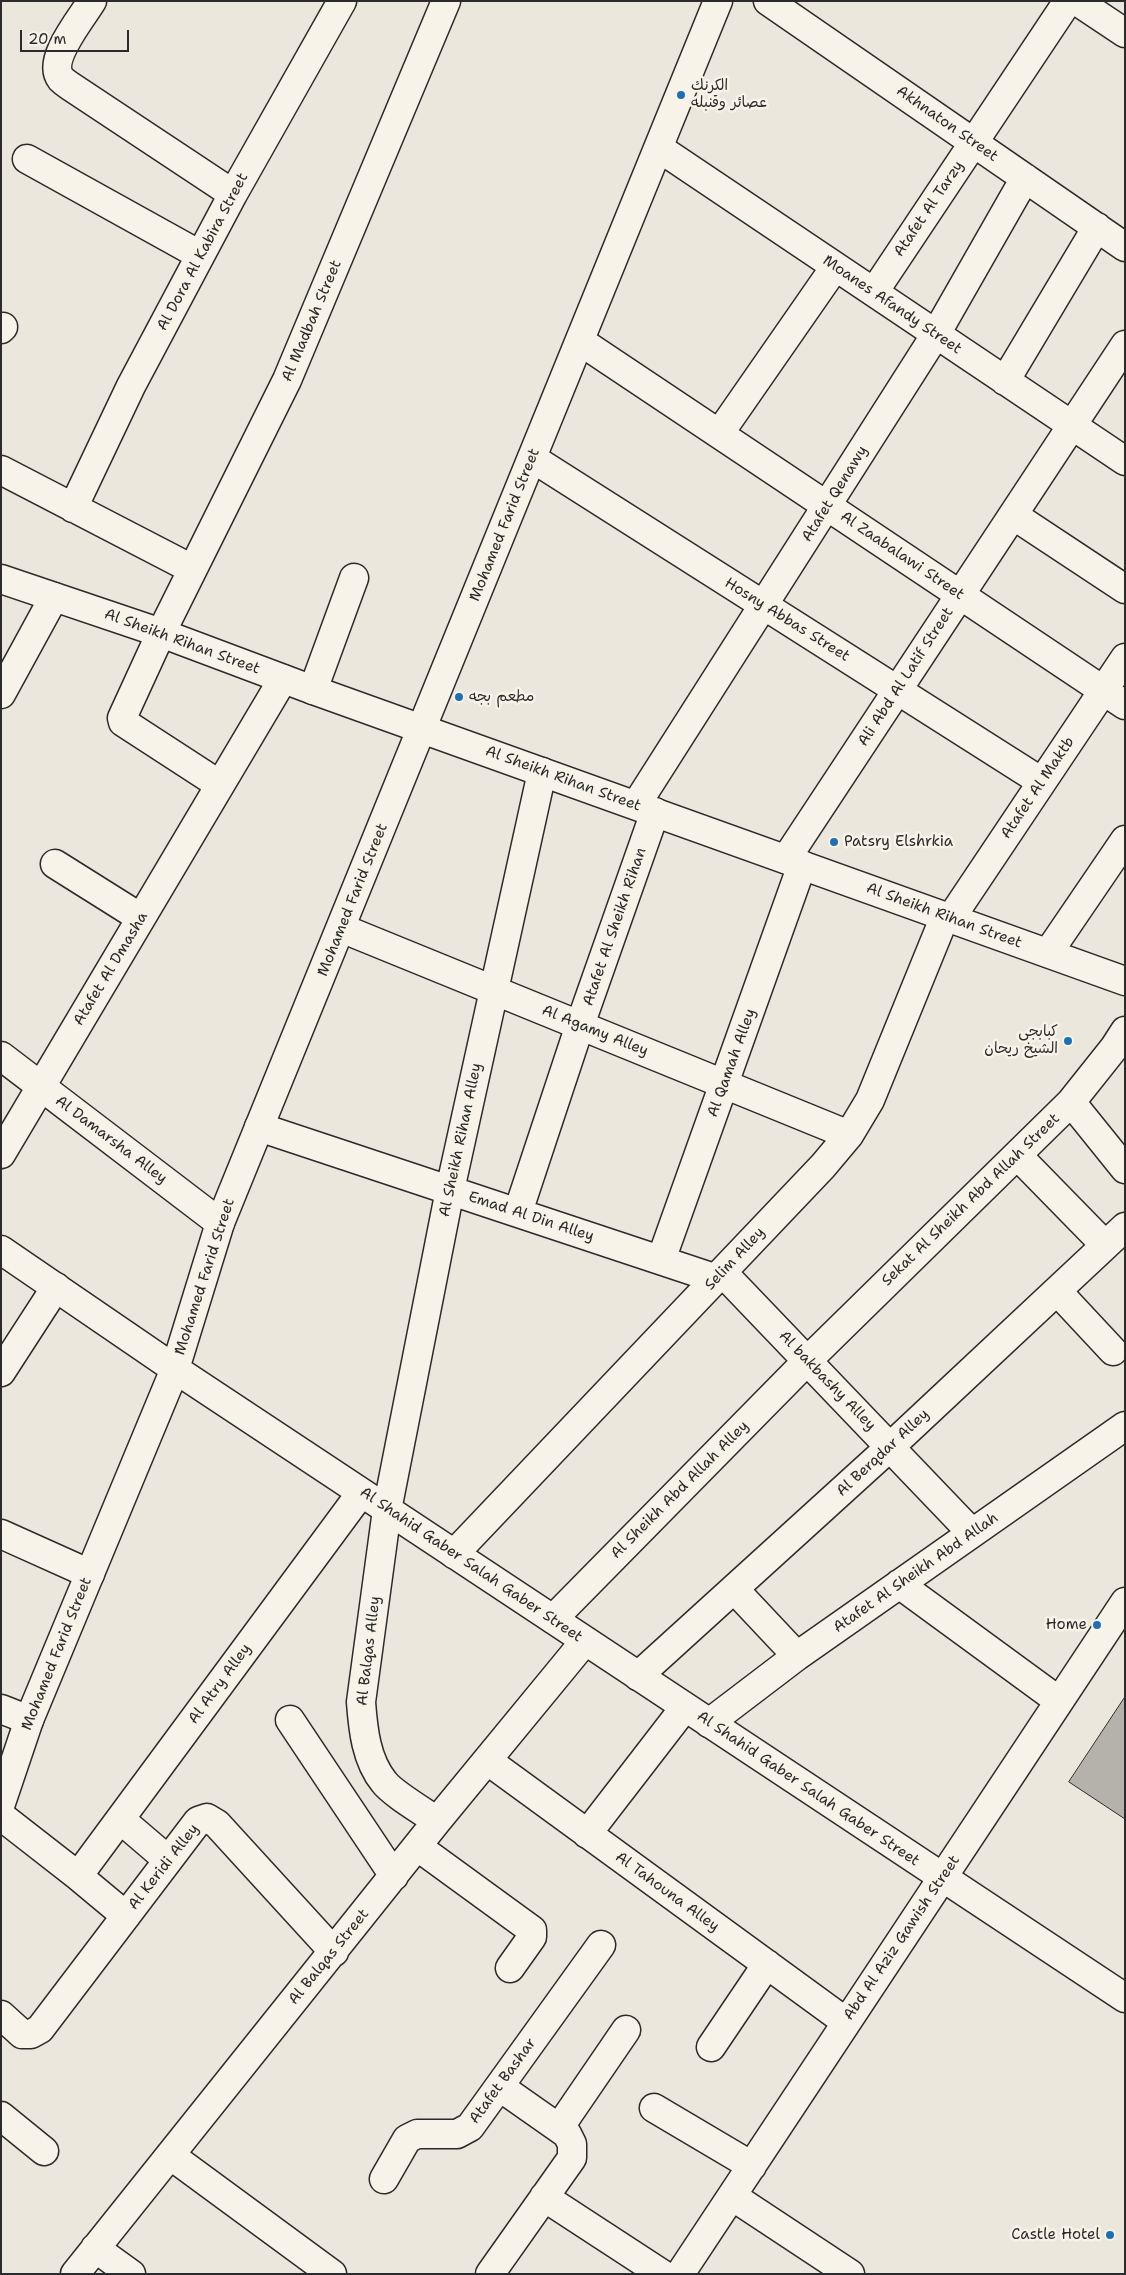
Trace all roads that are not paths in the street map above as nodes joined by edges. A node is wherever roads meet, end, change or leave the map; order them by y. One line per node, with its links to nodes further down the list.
1 (92, 1): 13 (street)
2 (342, 1): 13 (street, Al Dora Al Kabira Street)
3 (446, 1): 31 (street, Al Madbah Street)
4 (718, 1): 10 (street, Mohamed Farid Street)
5 (768, 1): 9 (street, Akhnaton Street)
6 (1068, 1): 9 (street, Atafet Al Tarzy)
7 (1077, 1): 8 (street)
8 (1125, 32)
9 (974, 143): 12 (street, Akhnaton Street); 18 (street, Atafet Al Tarzy)
10 (659, 148): 17 (street, Moanes Afandy Street); 20 (street, Mohamed Farid Street)
11 (27, 159): 16 (street)
12 (1025, 178): 14 (street, Akhnaton Street); 19 (street, Atafet Qenawy)
13 (233, 194): 16 (street, Al Dora Al Kabira Street)
14 (1096, 227): 15 (street, Akhnaton Street); 22 (street)
15 (1125, 247)
16 (200, 255): 29 (street, Al Dora Al Kabira Street)
17 (835, 267): 18 (street, Moanes Afandy Street); 24 (street)
18 (874, 292): 19 (street, Moanes Afandy Street)
19 (936, 334): 22 (street, Moanes Afandy Street); 28 (street, Atafet Qenawy)
20 (580, 341): 24 (street, Al Zaabalawi Street); 25 (street, Mohamed Farid Street)
21 (1125, 345): 23 (street, Ali Abd Al Latif Street)
22 (1005, 381): 23 (street, Moanes Afandy Street)
23 (1071, 425): 26 (street, Moanes Afandy Street); 30 (street, Ali Abd Al Latif Street)
24 (719, 434): 28 (street, Al Zaabalawi Street)
25 (532, 458): 37 (street, Hosny Abbas Street); 45 (street, Mohamed Farid Street)
26 (1125, 461)
27 (1, 470): 29 (street)
28 (827, 506): 35 (street, Al Zaabalawi Street); 37 (street, Atafet Qenawy)
29 (73, 508): 31 (street)
30 (1012, 515): 34 (street); 35 (street, Ali Abd Al Latif Street)
31 (192, 569): 38 (street, Al Madbah Street)
32 (354, 578): 41 (street)
33 (1, 579): 36 (street, Al Sheikh Rihan Street)
34 (1125, 589)
35 (960, 594): 42 (street, Ali Abd Al Latif Street); 44 (street, Al Zaabalawi Street)
36 (54, 597): 38 (street, Al Sheikh Rihan Street); 43 (street)
37 (763, 606): 42 (street, Hosny Abbas Street); 49 (street, Atafet Qenawy)
38 (161, 633): 40 (street, Al Sheikh Rihan Street); 48 (street)
39 (1125, 658): 44 (street, Atafet Al Maktb)
40 (283, 679): 41 (street, Al Sheikh Rihan Street); 48 (street, Atafet Al Dmasha)
41 (314, 690): 45 (street, Al Sheikh Rihan Street)
42 (897, 690): 47 (street, Hosny Abbas Street); 51 (street, Ali Abd Al Latif Street)
43 (1, 694)
44 (1114, 697): 47 (street, Atafet Al Maktb)
45 (423, 729): 46 (street, Al Sheikh Rihan Street); 55 (street, Mohamed Farid Street)
46 (542, 772): 49 (street, Al Sheikh Rihan Street); 58 (street, Al Sheikh Rihan Alley)
47 (1042, 782): 53 (street, Atafet Al Maktb)
48 (220, 785): 54 (street, Atafet Al Dmasha)
49 (646, 808): 51 (street, Al Sheikh Rihan Street); 59 (street, Atafet Al Sheikh Rihan)
50 (1125, 840): 56 (street)
51 (794, 862): 53 (street, Al Sheikh Rihan Street); 62 (street, Al Qamah Alley)
52 (55, 864): 54 (street)
53 (948, 917): 56 (street, Al Sheikh Rihan Street); 66 (street, Selim Alley)
54 (141, 918): 63 (street, Atafet Al Dmasha)
55 (342, 928): 58 (street, Al Agamy Alley); 65 (street, Mohamed Farid Street)
56 (1048, 953): 57 (street, Al Sheikh Rihan Street)
57 (1125, 980)
58 (494, 989): 59 (street, Al Agamy Alley); 70 (street, Al Sheikh Rihan Alley)
59 (580, 1025): 62 (street, Al Agamy Alley); 71 (street, Atafet Al Sheikh Rihan)
60 (1125, 1031): 64 (street, Sekat Al Sheikh Abd Allah Street)
61 (1, 1056): 63 (street, Al Damarsha Alley)
62 (724, 1084): 66 (street, Al Agamy Alley); 76 (street, Al Qamah Alley)
63 (41, 1086): 67 (street, Atafet Al Dmasha); 72 (street, Al Damarsha Alley)
64 (1071, 1102): 68 (street, Sekat Al Sheikh Abd Allah Street); 69 (street)
65 (259, 1126): 70 (street, Emad Al Din Alley); 72 (street, Mohamed Farid Street)
66 (849, 1135): 77 (street, Selim Alley)
67 (1, 1154)
68 (1017, 1155): 74 (street); 81 (street, Sekat Al Sheikh Abd Allah Street)
69 (1125, 1169)
70 (450, 1190): 71 (street, Emad Al Din Alley); 87 (street, Al Sheikh Rihan Alley)
71 (518, 1212): 76 (street, Emad Al Din Alley)
72 (220, 1224): 82 (street, Mohamed Farid Street)
73 (1125, 1227): 74 (street, Al Berqdar Alley)
74 (1105, 1245): 79 (street, Al Berqdar Alley)
75 (1, 1250): 78 (street, Al Shahid Gaber Salah Gaber Street)
76 (661, 1260): 77 (street, Emad Al Din Alley)
77 (720, 1276): 81 (street, Al bakbashy Alley); 90 (street, Selim Alley)
78 (56, 1287): 82 (street, Al Shahid Gaber Salah Gaber Street); 83 (street)
79 (1057, 1290): 80 (street); 85 (street, Al Berqdar Alley)
80 (1113, 1351)
81 (807, 1361): 85 (street, Al bakbashy Alley); 95 (street, Al Sheikh Abd Allah Alley)
82 (175, 1369): 86 (street, Al Shahid Gaber Salah Gaber Street); 91 (street, Mohamed Farid Street)
83 (1, 1372)
84 (1125, 1426): 89 (street, Atafet Al Sheikh Abd Allah)
85 (890, 1447): 89 (street, Al bakbashy Alley); 93 (street, Al Berqdar Alley)
86 (361, 1493): 87 (street, Al Shahid Gaber Salah Gaber Street); 108 (street, Al Atry Alley)
87 (387, 1510): 90 (street, Al Shahid Gaber Salah Gaber Street); 109 (street, Al Balqas Alley)
88 (1, 1534): 91 (street)
89 (972, 1534): 92 (street, Atafet Al Sheikh Abd Allah)
90 (454, 1554): 95 (street, Al Shahid Gaber Salah Gaber Street)
91 (90, 1574): 102 (street, Mohamed Farid Street)
92 (899, 1584): 97 (street, Atafet Al Sheikh Abd Allah); 99 (street)
93 (734, 1589): 97 (street); 98 (street, Al Berqdar Alley)
94 (1125, 1602): 99 (street, Abd Al Aziz Gawish Street)
95 (553, 1619): 96 (street, Al Shahid Gaber Salah Gaber Street)
96 (585, 1641): 98 (street, Al Shahid Gaber Salah Gaber Street); 105 (street, Al Balqas Street)
97 (798, 1656): 104 (street, Atafet Al Sheikh Abd Allah)
98 (638, 1676): 100 (street, Al Shahid Gaber Salah Gaber Street)
99 (1059, 1701): 115 (street, Abd Al Aziz Gawish Street)
100 (685, 1707): 104 (street, Al Shahid Gaber Salah Gaber Street); 110 (street)
101 (1, 1709): 102 (street)
102 (29, 1720): 106 (street, Mohamed Farid Street)
103 (290, 1720): 114 (street)
104 (708, 1723): 115 (street, Al Shahid Gaber Salah Gaber Street)
105 (488, 1761): 109 (street, Al Balqas Street); 110 (street, Al Tahouna Alley)
106 (1, 1803)
107 (1, 1816): 113 (street)
108 (120, 1819): 112 (street); 113 (street, Al Atry Alley)
109 (436, 1821): 111 (street, Al Balqas Street)
110 (587, 1834): 119 (street, Al Tahouna Alley)
111 (418, 1847): 114 (street, Al Balqas Street); 120 (street)
112 (168, 1860): 116 (street, Al Keridi Alley); 118 (street, Al Keridi Alley)
113 (78, 1876): 116 (street)
114 (394, 1876): 118 (street, Al Balqas Street)
115 (942, 1878): 121 (street, Al Shahid Gaber Salah Gaber Street); 123 (street, Abd Al Aziz Gawish Street)
116 (126, 1916): 122 (street, Al Keridi Alley)
117 (601, 1945): 126 (street, Atafet Bashar)
118 (334, 1952): 131 (street, Al Balqas Street)
119 (767, 1964): 123 (street, Al Tahouna Alley); 125 (street)
120 (510, 1968)
121 (1125, 1998)
122 (1, 2015)
123 (846, 2022): 132 (street, Abd Al Aziz Gawish Street)
124 (626, 2030): 129 (street)
125 (711, 2047)
126 (500, 2087): 129 (street); 133 (street, Atafet Bashar)
127 (654, 2108): 132 (street)
128 (1, 2116): 130 (street)
129 (559, 2128): 135 (street)
130 (44, 2151)
131 (170, 2155): 136 (street, Al Balqas Street); 139 (street)
132 (752, 2166): 134 (street, Abd Al Aziz Gawish Street)
133 (384, 2178)
134 (732, 2196): 142 (street, Abd Al Aziz Gawish Street); 143 (street)
135 (544, 2197): 140 (street); 141 (street)
136 (95, 2248): 137 (street, Al Balqas Street); 138 (street)
137 (75, 2274)
138 (132, 2274)
139 (332, 2274)
140 (490, 2274)
141 (662, 2274)
142 (680, 2274)
143 (850, 2274)

